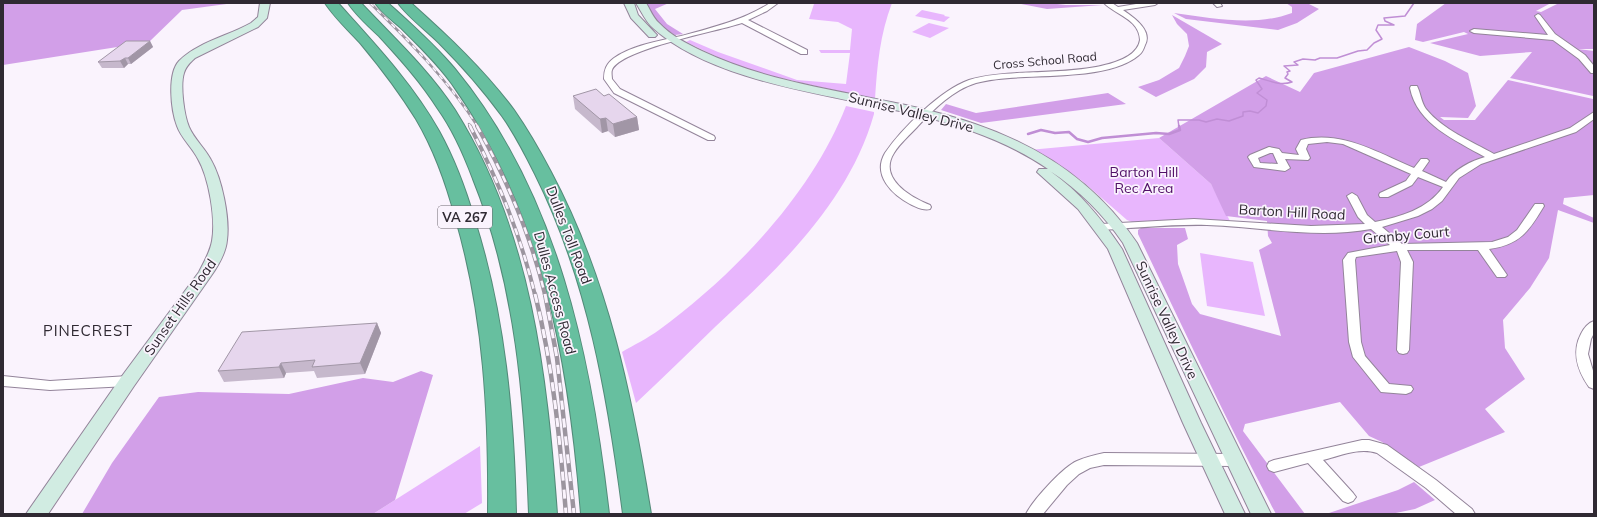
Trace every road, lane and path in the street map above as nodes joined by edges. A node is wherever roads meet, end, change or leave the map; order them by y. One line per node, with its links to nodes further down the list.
1 (265, 3): 43 (main road, Sunset Hills Road)
2 (324, 3): 16 (highway)
3 (332, 3): 16 (highway, VA 267)
4 (354, 3): 53 (highway)
5 (382, 3): 54 (highway, Dulles Access Road)
6 (629, 3): 18 (main road, Sunrise Valley Drive)
7 (641, 3): 18 (main road, Sunrise Valley Drive)
8 (775, 3): 14 (street)
9 (1107, 3): 12 (street, Cross School Road)
10 (1155, 3): 12 (street)
11 (408, 6): 55 (highway, Dulles Toll Road)
12 (1117, 9): 22 (street, Cross School Road)
13 (1538, 16): 17 (street)
14 (742, 20): 18 (street); 19 (street)
15 (1474, 31): 17 (street)
16 (358, 33): 51 (highway, VA 267)
17 (1553, 38): 20 (street)
18 (668, 41): 22 (main road, Sunrise Valley Drive); 24 (street)
19 (804, 52)
20 (1594, 71)
21 (1414, 88): 26 (street)
22 (922, 116): 33 (street, Cross School Road); 35 (main road, Sunrise Valley Drive); 36 (main road, Sunrise Valley Drive)
23 (1594, 116): 26 (street, Barton Hill Road)
24 (711, 138)
25 (1280, 156): 28 (street)
26 (1493, 157): 29 (street, Barton Hill Road)
27 (1424, 161): 28 (street)
28 (1416, 174): 29 (street); 30 (street)
29 (1448, 186): 34 (street, Barton Hill Road)
30 (1384, 195)
31 (1352, 196): 34 (street)
32 (1539, 206): 37 (street, Granby Court)
33 (926, 207)
34 (1374, 225): 35 (street, Barton Hill Road); 38 (street)
35 (1119, 226): 36 (street, Barton Hill Road); 48 (main road, Sunrise Valley Drive)
36 (1101, 227): 47 (main road, Sunrise Valley Drive)
37 (1481, 246): 38 (street, Granby Court); 39 (street)
38 (1402, 248): 41 (street); 45 (street, Granby Court)
39 (1501, 275)
40 (1594, 325): 44 (street)
41 (1403, 350)
42 (3, 380): 43 (street)
43 (128, 381): 52 (main road, Sunset Hills Road)
44 (1594, 384)
45 (1406, 389)
46 (1312, 458): 49 (street); 50 (street); 59 (street)
47 (1210, 460): 48 (street); 56 (street); 57 (main road, Sunrise Valley Drive)
48 (1234, 460): 58 (main road, Sunrise Valley Drive)
49 (1274, 466)
50 (1348, 497)
51 (502, 508)
52 (36, 514)
53 (543, 514)
54 (595, 514)
55 (637, 514)
56 (1034, 514)
57 (1235, 514)
58 (1261, 514)
59 (1468, 514)

